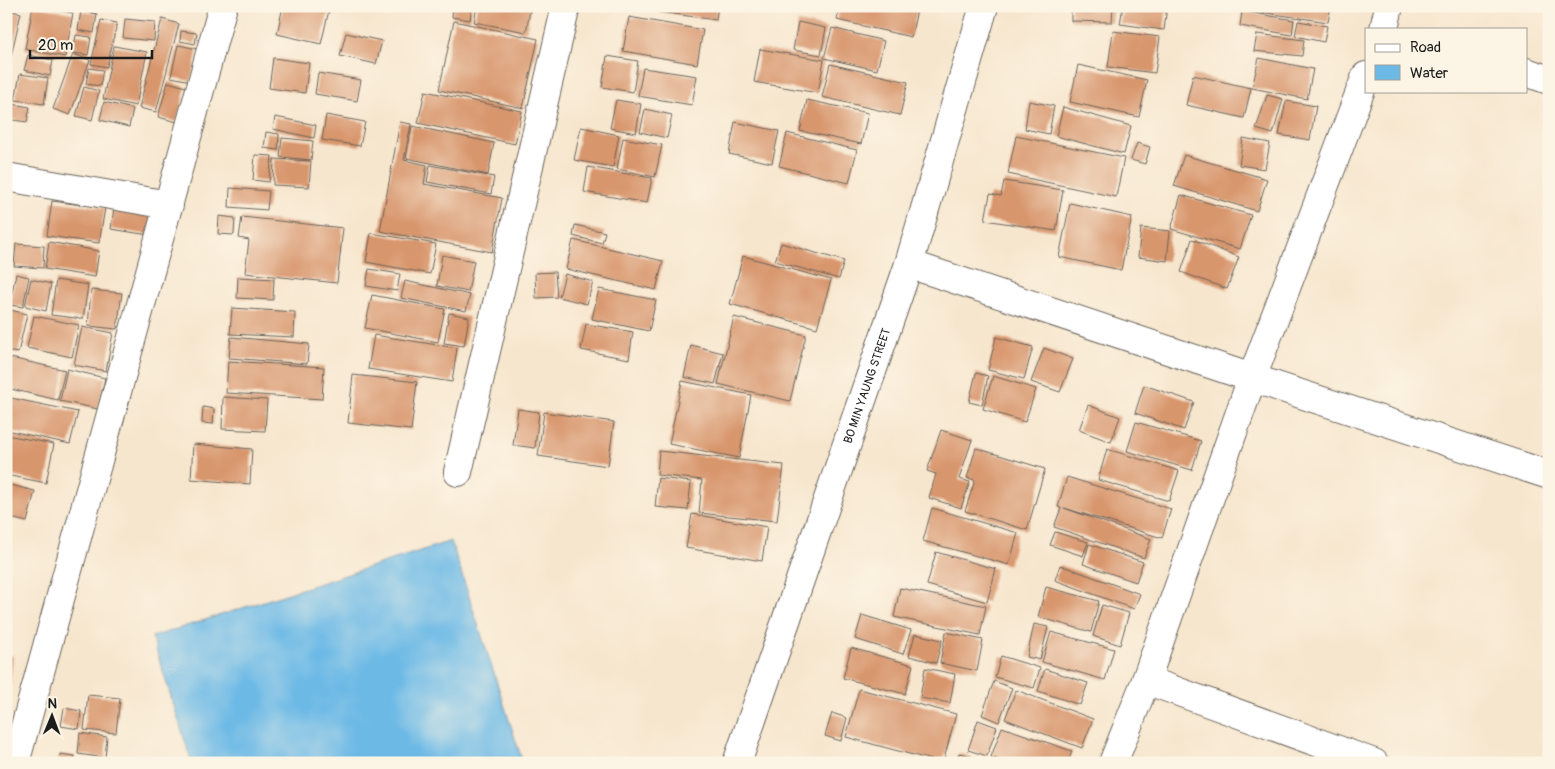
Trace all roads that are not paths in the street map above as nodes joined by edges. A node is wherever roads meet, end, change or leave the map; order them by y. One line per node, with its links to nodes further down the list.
1 (223, 6): 8 (street)
2 (566, 6): 11 (street)
3 (984, 6): 9 (street, BO MIN YAUNG STREET)
4 (1528, 73): 6 (street)
5 (1365, 79): 10 (street)
6 (1549, 80)
7 (6, 177): 8 (street)
8 (169, 205): 14 (street)
9 (909, 264): 10 (street); 15 (street, BO MIN YAUNG STREET)
10 (1252, 378): 12 (street); 13 (street)
11 (458, 472)
12 (1549, 475)
13 (1146, 680): 16 (street); 17 (street)
14 (15, 763)
15 (738, 763)
16 (1113, 763)
17 (1374, 763)

